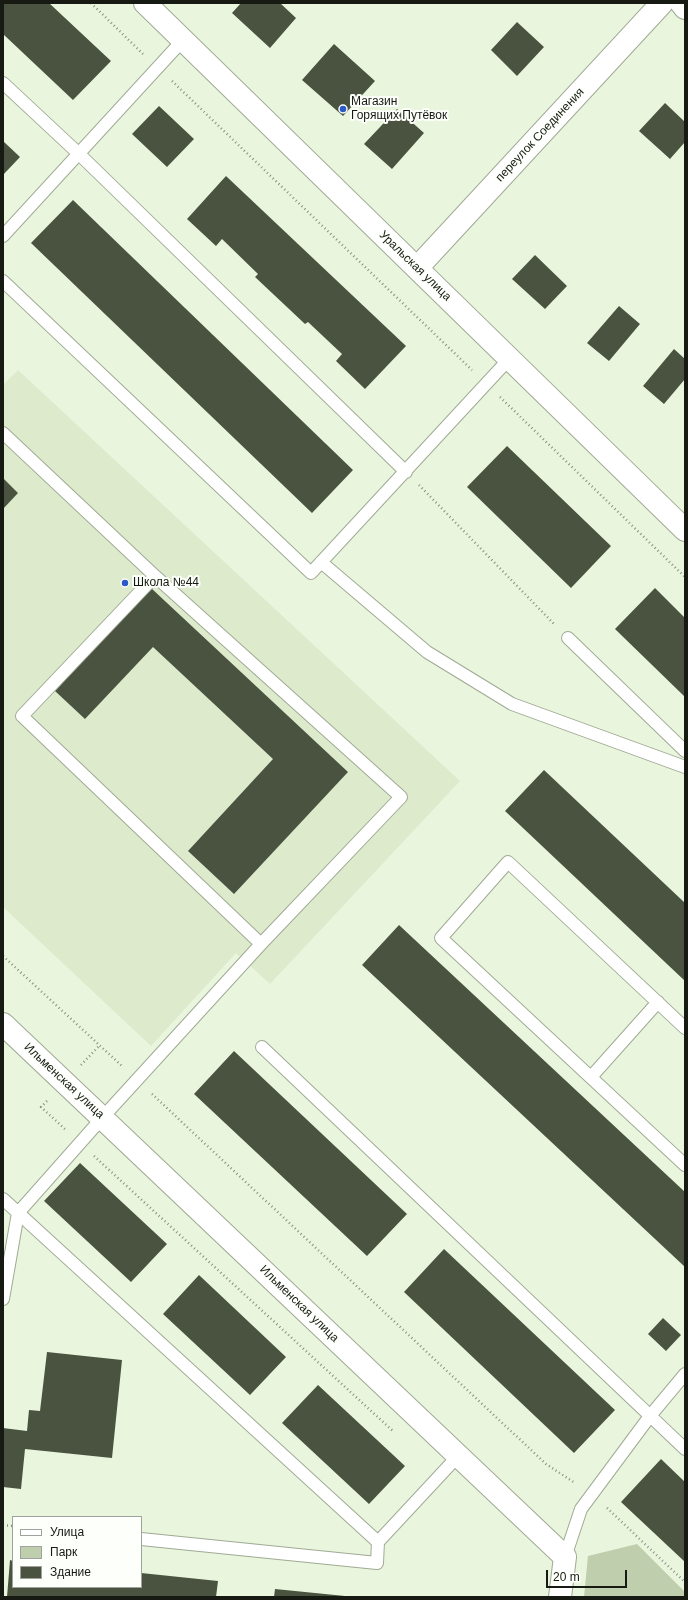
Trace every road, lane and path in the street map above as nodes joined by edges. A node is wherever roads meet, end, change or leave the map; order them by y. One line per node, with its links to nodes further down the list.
1 (90, 3): 7 (path)
2 (145, 3): 6 (street, Уральская улица)
3 (662, 3): 11 (street, переулок Соединения)
4 (681, 3): 5 (street)
5 (685, 8)
6 (183, 40): 7 (lane); 11 (street, Уральская улица)
7 (158, 68): 9 (lane); 14 (path)
8 (3, 83): 9 (lane)
9 (78, 153): 10 (lane); 16 (lane)
10 (3, 236)
11 (417, 268): 13 (street, Уральская улица)
12 (3, 281): 18 (lane)
13 (510, 358): 14 (lane); 17 (street, Уральская улица)
14 (486, 384): 16 (lane); 20 (path)
15 (3, 433): 19 (lane)
16 (406, 472): 18 (lane); 21 (path)
17 (685, 530)
18 (321, 562): 23 (lane)
19 (155, 576): 24 (lane); 24 (lane)
20 (685, 577)
21 (568, 638): 22 (lane)
22 (685, 751)
23 (685, 767)
24 (261, 944): 31 (lane)
25 (3, 956): 31 (path)
26 (658, 1002): 28 (lane); 30 (lane); 30 (lane)
27 (3, 1024): 33 (street, Ильменская улица)
28 (685, 1028)
29 (262, 1047): 40 (lane)
30 (591, 1077): 35 (lane)
31 (137, 1080): 33 (lane); 44 (path)
32 (41, 1107): 34 (path)
33 (103, 1118): 34 (lane); 43 (street, Ильменская улица)
34 (81, 1143): 37 (lane); 41 (path)
35 (685, 1165)
36 (3, 1199): 37 (lane)
37 (18, 1213): 38 (lane); 46 (lane)
38 (3, 1299)
39 (685, 1374): 40 (lane)
40 (650, 1416): 42 (lane); 44 (lane)
41 (394, 1432)
42 (685, 1449)
43 (458, 1456): 46 (lane); 47 (street, Ильменская улица)
44 (592, 1494): 47 (lane); 48 (path)
45 (142, 1539): 46 (lane)
46 (378, 1542)
47 (565, 1557): 49 (street)
48 (685, 1582)
49 (560, 1597)

